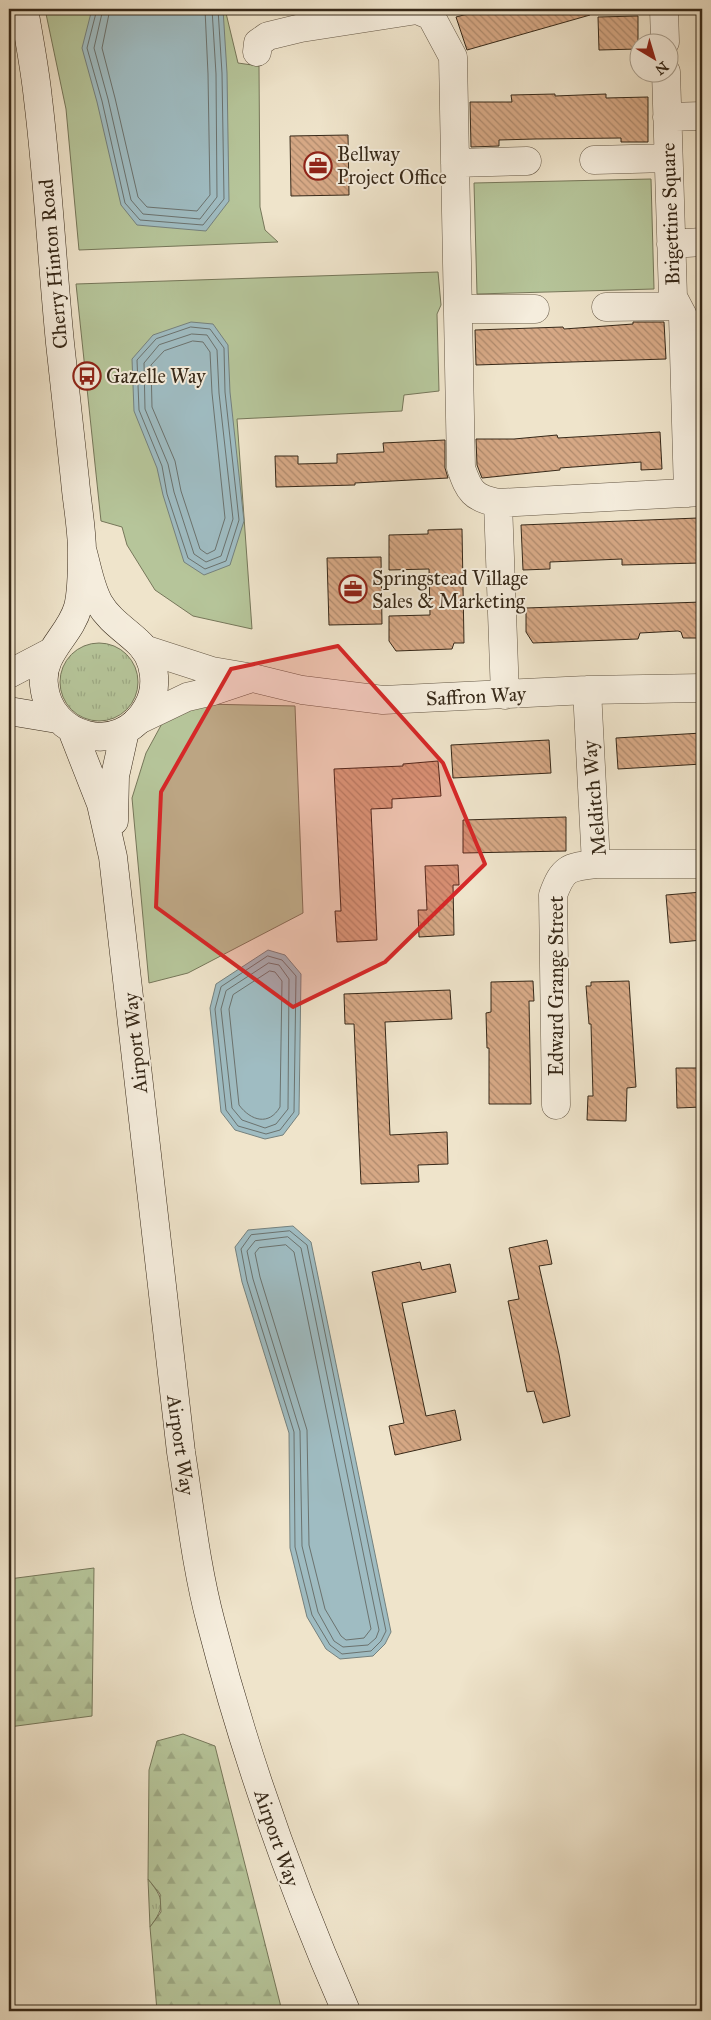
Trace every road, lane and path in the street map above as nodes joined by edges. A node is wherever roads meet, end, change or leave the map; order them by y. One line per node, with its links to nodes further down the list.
1 (24, 9): 23 (street, Cherry Hinton Road)
2 (664, 9): 5 (street)
3 (425, 11): 4 (street, Brigettine Square); 13 (street, Brigettine Square)
4 (298, 18): 6 (street, Brigettine Square)
5 (665, 32)
6 (256, 52)
7 (666, 82): 9 (street, Brigettine Square)
8 (702, 116): 9 (street)
9 (667, 117): 10 (street, Brigettine Square)
10 (668, 158): 11 (street); 15 (street, Brigettine Square)
11 (594, 160)
12 (527, 161): 13 (street)
13 (455, 163): 18 (street, Brigettine Square)
14 (702, 242): 15 (street)
15 (671, 244): 16 (street, Brigettine Square)
16 (677, 306): 17 (street); 20 (street, Brigettine Square)
17 (606, 308)
18 (458, 309): 19 (street); 22 (street, Brigettine Square)
19 (535, 309)
20 (693, 367): 21 (street, Brigettine Square)
21 (695, 492): 22 (street, Brigettine Square)
22 (498, 503): 30 (street)
23 (82, 549): 24 (street); 25 (street)
24 (141, 646): 25 (street); 27 (street, Saffron Way); 33 (street)
25 (54, 648): 26 (street); 32 (street)
26 (9, 674)
27 (253, 678): 30 (street, Saffron Way); 33 (street)
28 (702, 688): 29 (street, Saffron Way)
29 (587, 690): 30 (street, Saffron Way); 35 (street, Melditch Way)
30 (505, 695)
31 (9, 711): 32 (street)
32 (64, 724): 33 (street); 34 (street, Airport Way)
33 (131, 726): 34 (street, Airport Way)
34 (113, 857): 38 (street, Airport Way)
35 (596, 864): 36 (street, Melditch Way); 37 (street, Edward Grange Street)
36 (702, 864)
37 (556, 1105)
38 (346, 2011)

